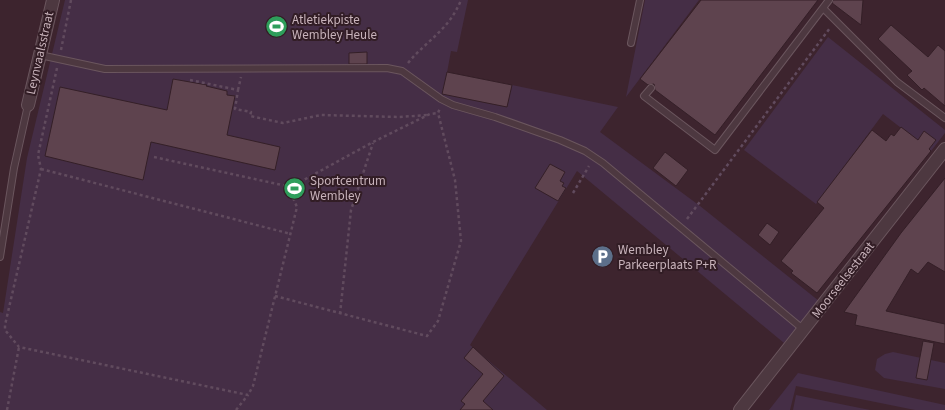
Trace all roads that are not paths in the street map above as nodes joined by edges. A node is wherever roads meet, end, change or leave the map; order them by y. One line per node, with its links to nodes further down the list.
1 (53, 0): 6 (street, Leynvaalsstraat)
2 (640, 0): 5 (lane)
3 (829, 0): 4 (lane)
4 (823, 8): 7 (lane); 9 (lane)
5 (632, 43)
6 (40, 55): 8 (street, Leynvaalsstraat); 12 (lane)
7 (651, 88)
8 (28, 106): 11 (lane)
9 (945, 118)
10 (945, 149): 12 (street, Moorseelsestraat)
11 (0, 257)
12 (804, 331): 13 (street, Moorseelsestraat)
13 (740, 410)

